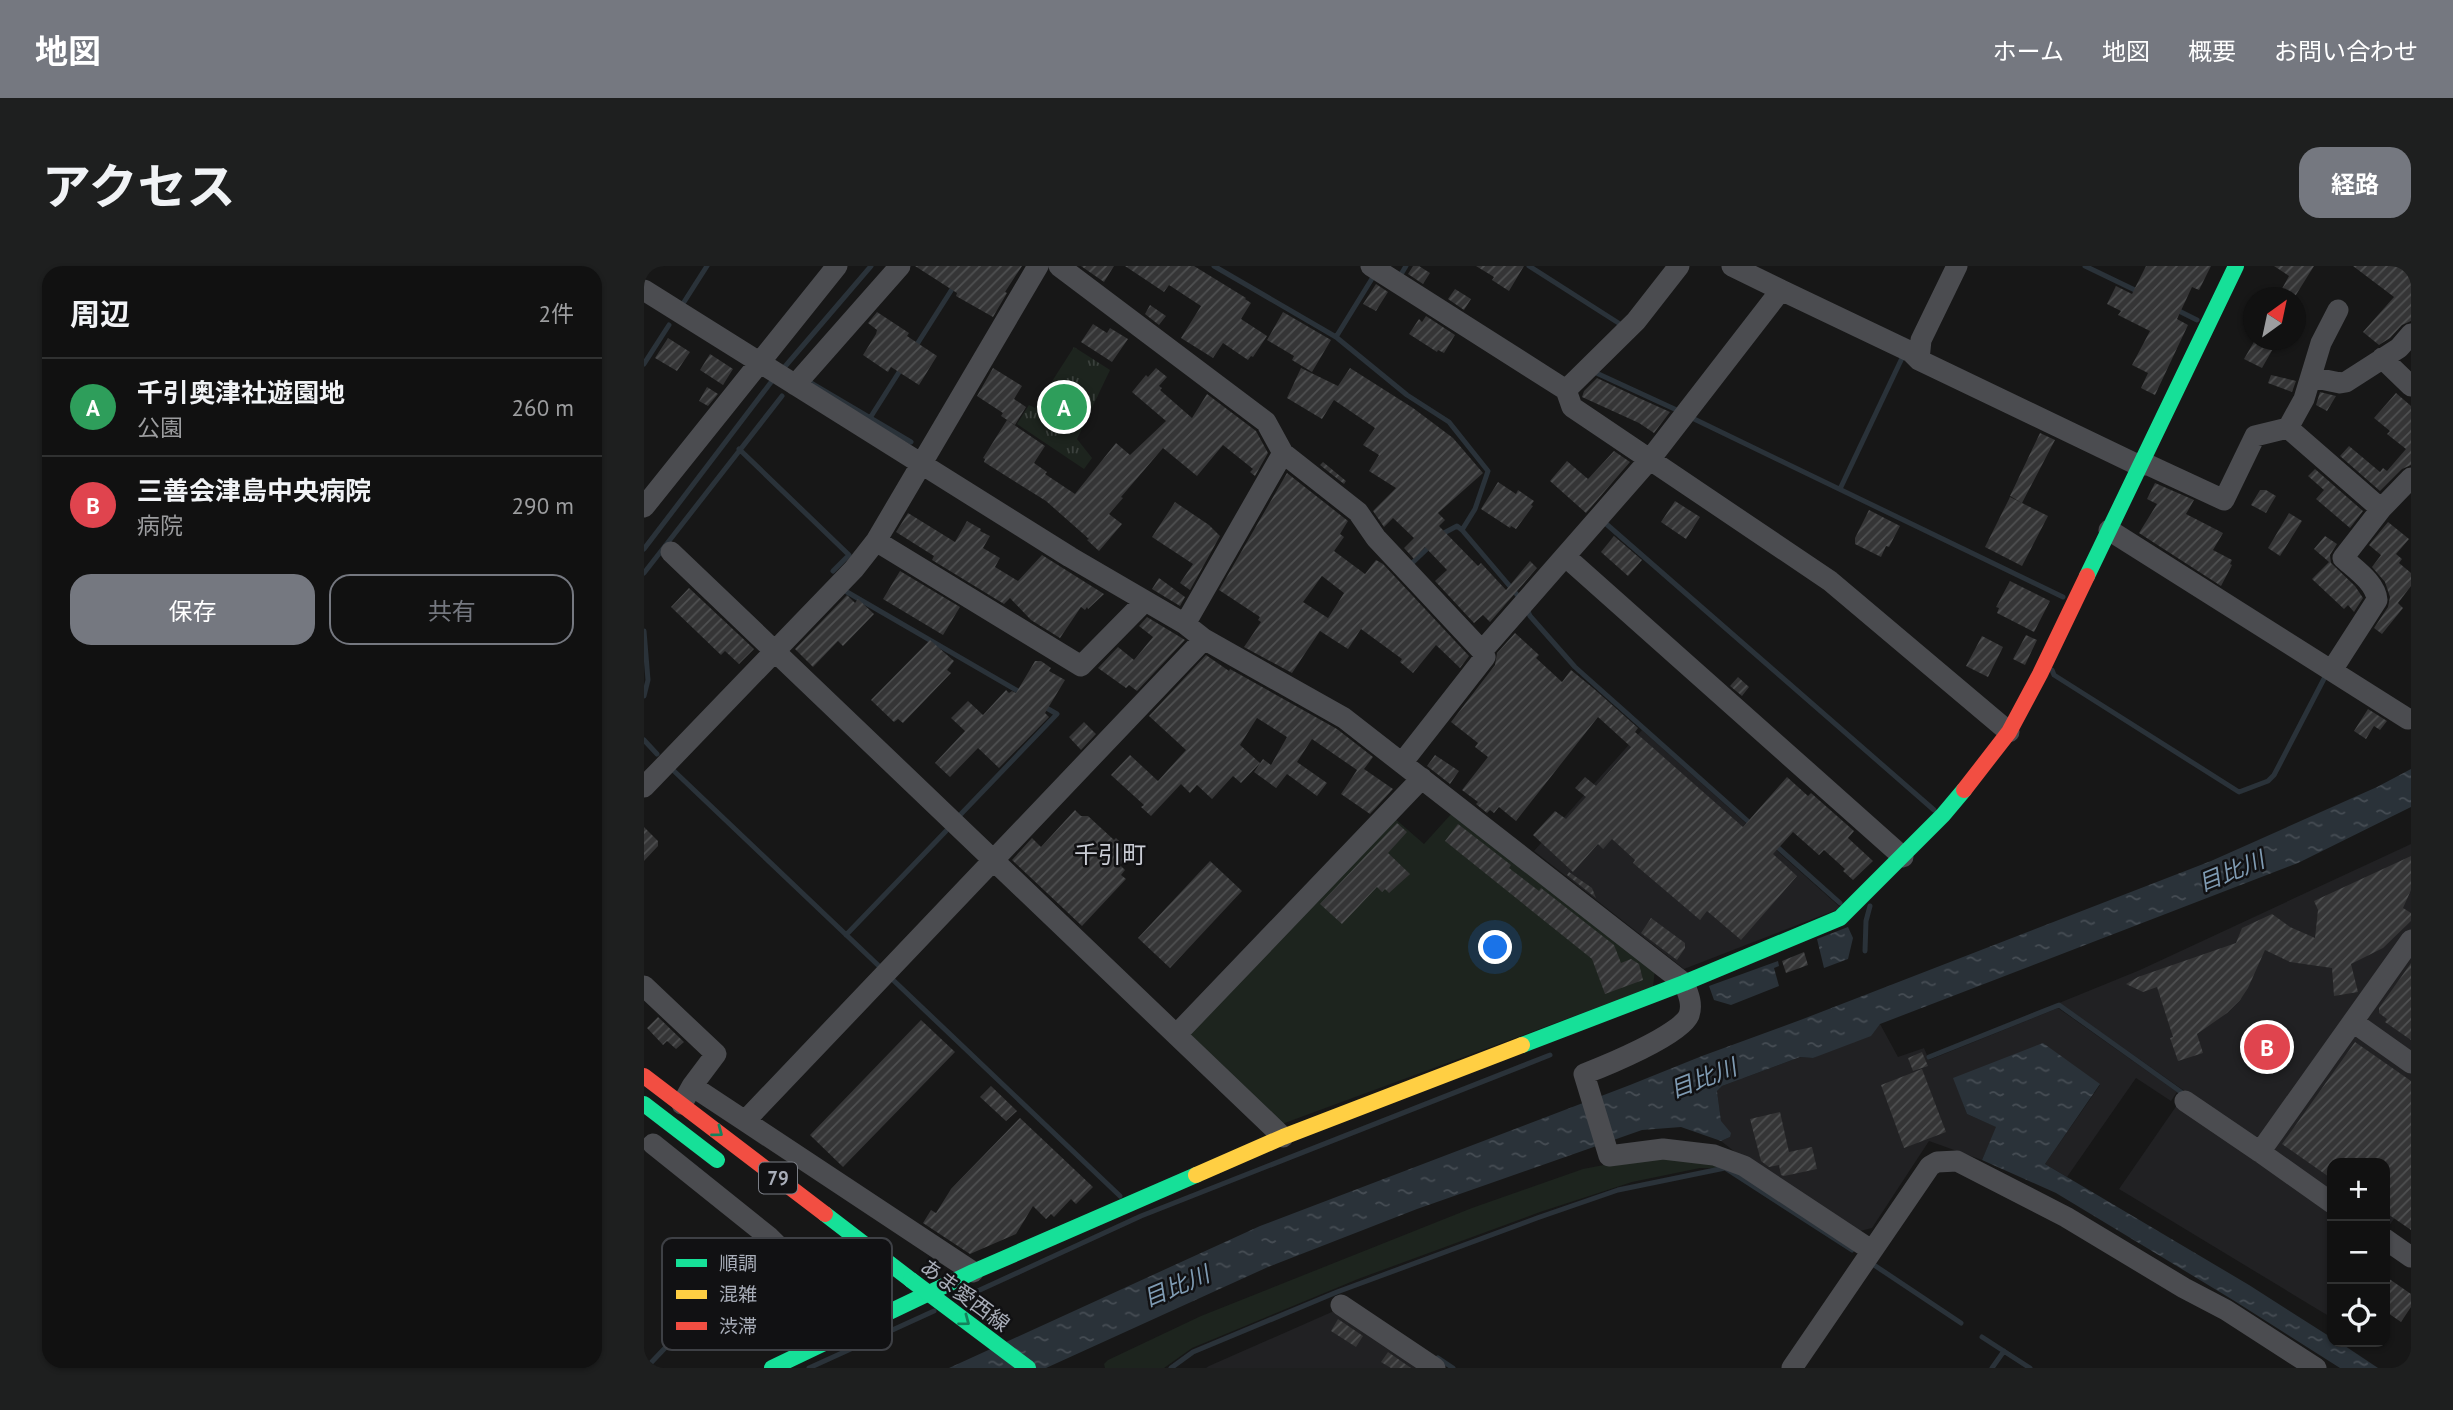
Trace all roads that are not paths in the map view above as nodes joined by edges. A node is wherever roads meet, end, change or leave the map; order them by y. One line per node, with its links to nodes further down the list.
1 (837, 266): 16 (street)
2 (900, 266): 18 (street)
3 (1038, 266): 24 (street)
4 (1059, 266): 22 (street)
5 (1371, 266): 20 (street)
6 (1679, 266): 20 (street)
7 (1732, 266): 11 (street)
8 (1957, 266): 15 (street)
9 (2236, 266): 25 (street)
10 (644, 290): 16 (street)
11 (1781, 290): 15 (street); 23 (street)
12 (2338, 310): 17 (street)
13 (2411, 334): 14 (street)
14 (2382, 358): 17 (street); 19 (street)
15 (1919, 360): 25 (street)
16 (764, 367): 18 (street); 27 (street)
17 (2311, 377): 21 (street)
18 (791, 383): 24 (street)
19 (2411, 386)
20 (1566, 390): 23 (street)
21 (2288, 428): 25 (street); 28 (street)
22 (1283, 453): 34 (street); 36 (street)
23 (1651, 458): 32 (street); 40 (street)
24 (922, 464): 30 (street); 33 (street)
25 (2141, 464): 29 (street)
26 (2411, 478): 28 (street)
27 (644, 507)
28 (2381, 509): 38 (street)
29 (2109, 530): 38 (street); 40 (street)
30 (876, 541): 33 (street); 37 (street)
31 (671, 552): 37 (street)
32 (1566, 557): 36 (street); 44 (street)
33 (1145, 601): 34 (street)
34 (1185, 624): 35 (street)
35 (1204, 639): 41 (street); 45 (street)
36 (1482, 651): 41 (street)
37 (774, 652): 43 (street); 45 (street)
38 (2332, 670): 39 (street)
39 (2408, 719)
40 (2009, 732): 44 (street)
41 (1402, 763): 42 (street)
42 (1422, 778): 47 (street); 50 (street)
43 (644, 787)
44 (1903, 857): 47 (street)
45 (994, 861): 50 (street); 56 (street)
46 (2411, 940): 49 (street)
47 (1684, 983): 58 (street); 66 (street)
48 (644, 986): 53 (street)
49 (2353, 1022): 51 (street); 60 (street)
50 (1177, 1034): 58 (street)
51 (2411, 1063)
52 (644, 1076): 53 (street, あま愛西線 / 79)
53 (687, 1095): 56 (street); 64 (street, あま愛西線 / 79, one-way to 64, bridge)
54 (2185, 1101): 60 (street)
55 (644, 1104): 57 (street, 79)
56 (746, 1121): 69 (street)
57 (668, 1123): 59 (street); 61 (street, 79)
58 (1283, 1138): 69 (street)
59 (648, 1150): 63 (street)
60 (2260, 1153): 62 (street)
61 (734, 1173)
62 (2327, 1200)
63 (770, 1238)
64 (860, 1238)
65 (2390, 1242): 67 (street)
66 (1871, 1250): 78 (street); 79 (street)
67 (2411, 1257)
68 (892, 1264): 76 (street, あま愛西線 / 79, one-way to 76, bridge)
69 (973, 1272): 72 (street)
70 (892, 1291): 73 (street, あま愛西線)
71 (1341, 1305): 77 (street)
72 (892, 1310)
73 (921, 1313)
74 (809, 1350): 75 (street)
75 (772, 1368)
76 (1028, 1368)
77 (1435, 1368)
78 (1792, 1368)
79 (2316, 1368)

